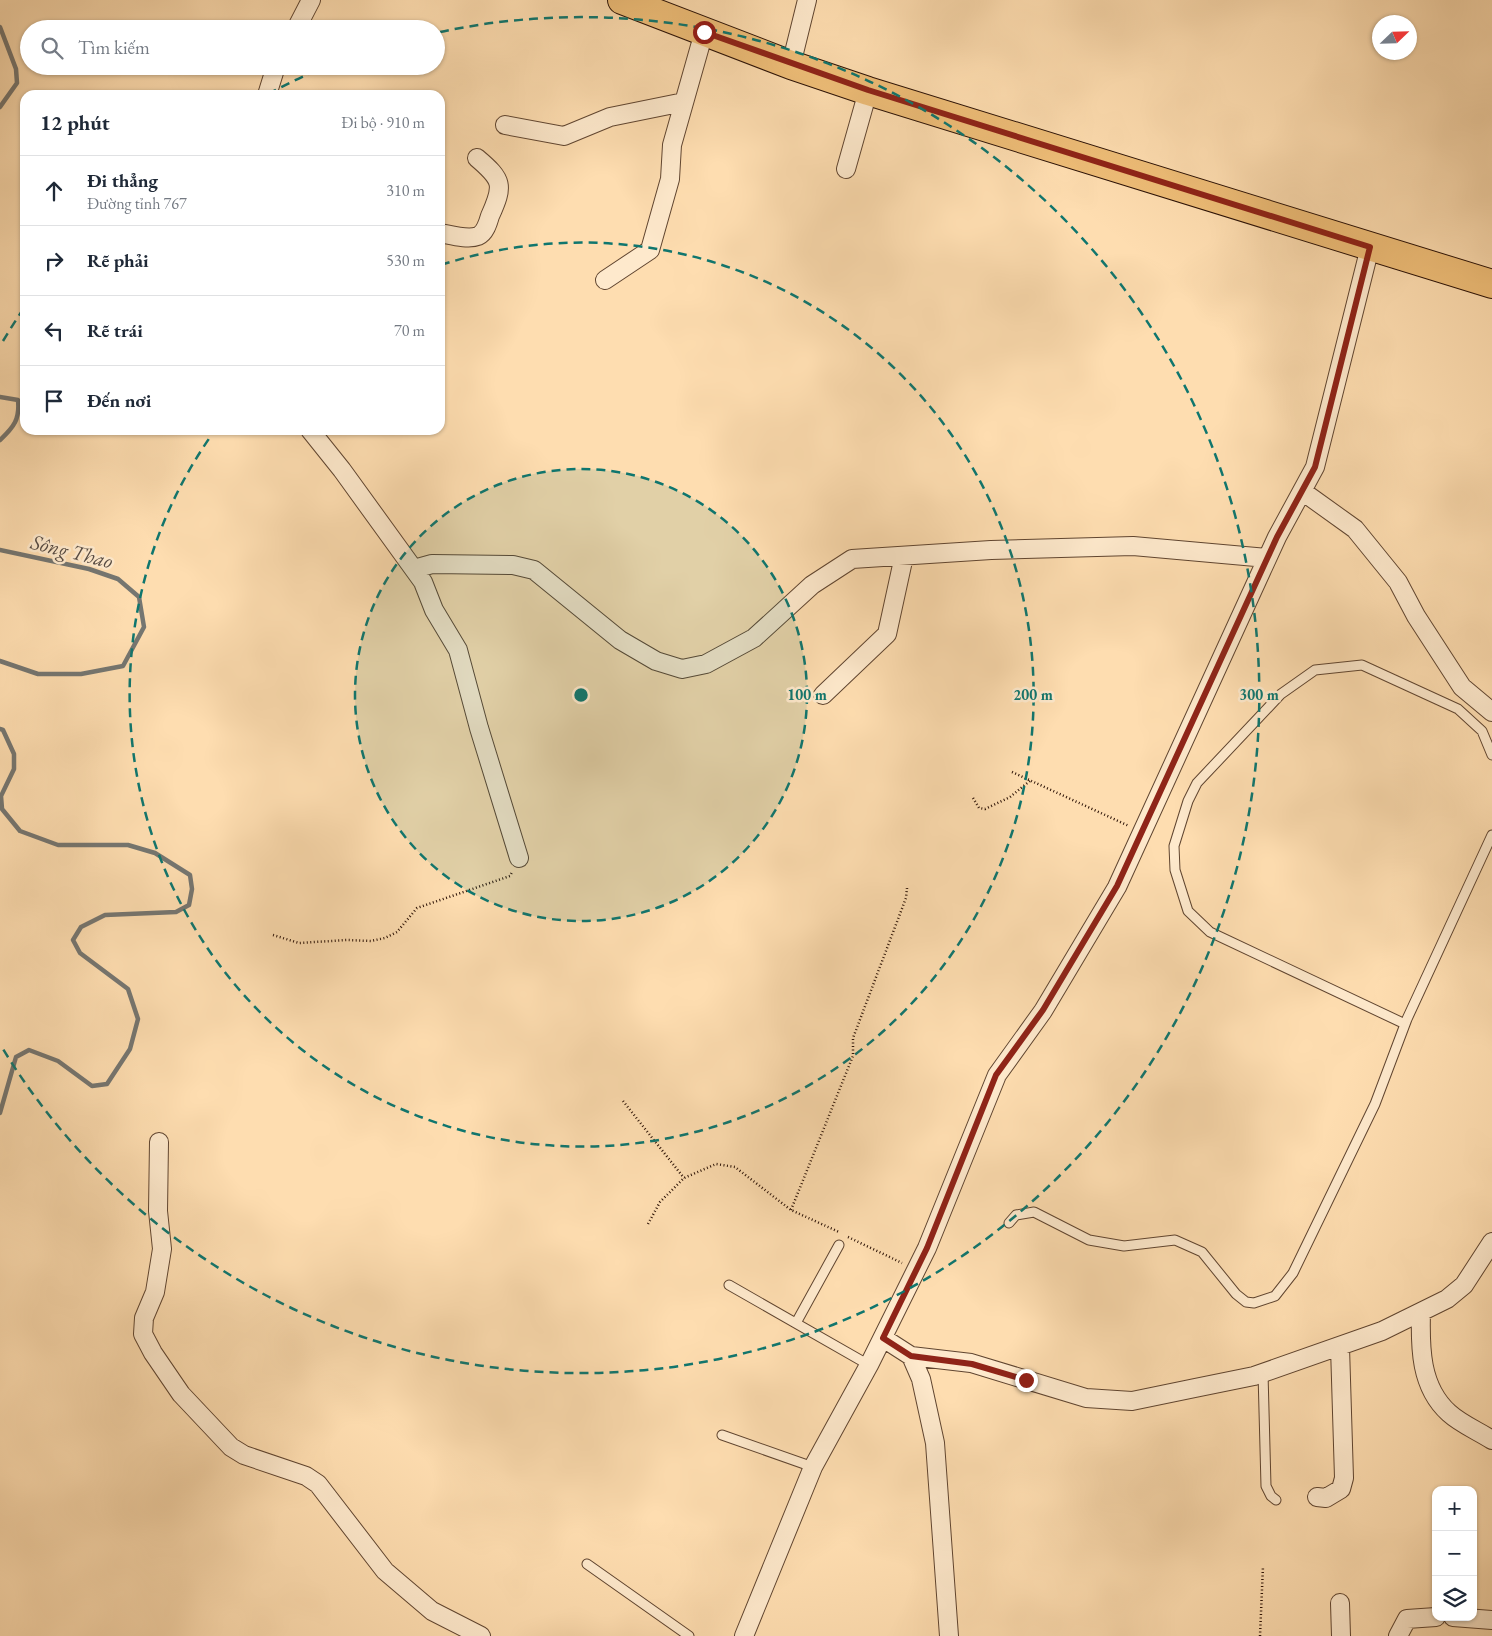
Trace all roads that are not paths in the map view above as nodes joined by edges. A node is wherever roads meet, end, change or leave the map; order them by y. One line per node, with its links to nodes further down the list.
1 (311, 0): 4 (street)
2 (622, 0): 5 (main road)
3 (807, 0): 6 (street)
4 (301, 20)
5 (704, 32): 6 (main road); 10 (street)
6 (791, 65): 9 (main road)
7 (273, 75): 8 (street)
8 (269, 90)
9 (868, 90): 13 (street); 15 (main road)
10 (684, 102): 11 (street); 16 (street)
11 (505, 125)
12 (477, 158): 14 (street)
13 (846, 169)
14 (445, 234)
15 (1370, 247): 17 (main road); 19 (street)
16 (605, 280)
17 (1492, 284)
18 (314, 435): 22 (street)
19 (1302, 491): 21 (street); 25 (street)
20 (904, 556): 21 (street); 22 (street); 23 (street)
21 (1267, 558): 37 (street)
22 (414, 570): 28 (street)
23 (823, 695)
24 (1458, 709): 25 (lane); 26 (lane); 29 (lane)
25 (1488, 709)
26 (1492, 754)
27 (1492, 835): 29 (lane)
28 (519, 858)
29 (1406, 1024): 31 (lane)
30 (159, 1142): 52 (street)
31 (1009, 1223)
32 (1492, 1242): 35 (street)
33 (839, 1245): 36 (lane)
34 (729, 1285): 36 (lane)
35 (1421, 1312): 38 (street); 43 (street)
36 (796, 1323): 40 (lane)
37 (883, 1338): 39 (street); 40 (street)
38 (1340, 1347): 41 (street); 45 (street)
39 (911, 1356): 41 (street); 55 (street)
40 (869, 1365): 44 (street)
41 (1263, 1373): 46 (lane)
42 (722, 1435): 44 (lane)
43 (1492, 1440)
44 (813, 1467): 54 (street)
45 (1317, 1497)
46 (1276, 1500)
47 (587, 1564): 53 (lane)
48 (1340, 1603): 56 (street)
49 (1432, 1617): 57 (street)
50 (1477, 1619): 51 (street)
51 (1492, 1620)
52 (481, 1636)
53 (689, 1636)
54 (744, 1636)
55 (949, 1636)
56 (1341, 1636)
57 (1398, 1636)

